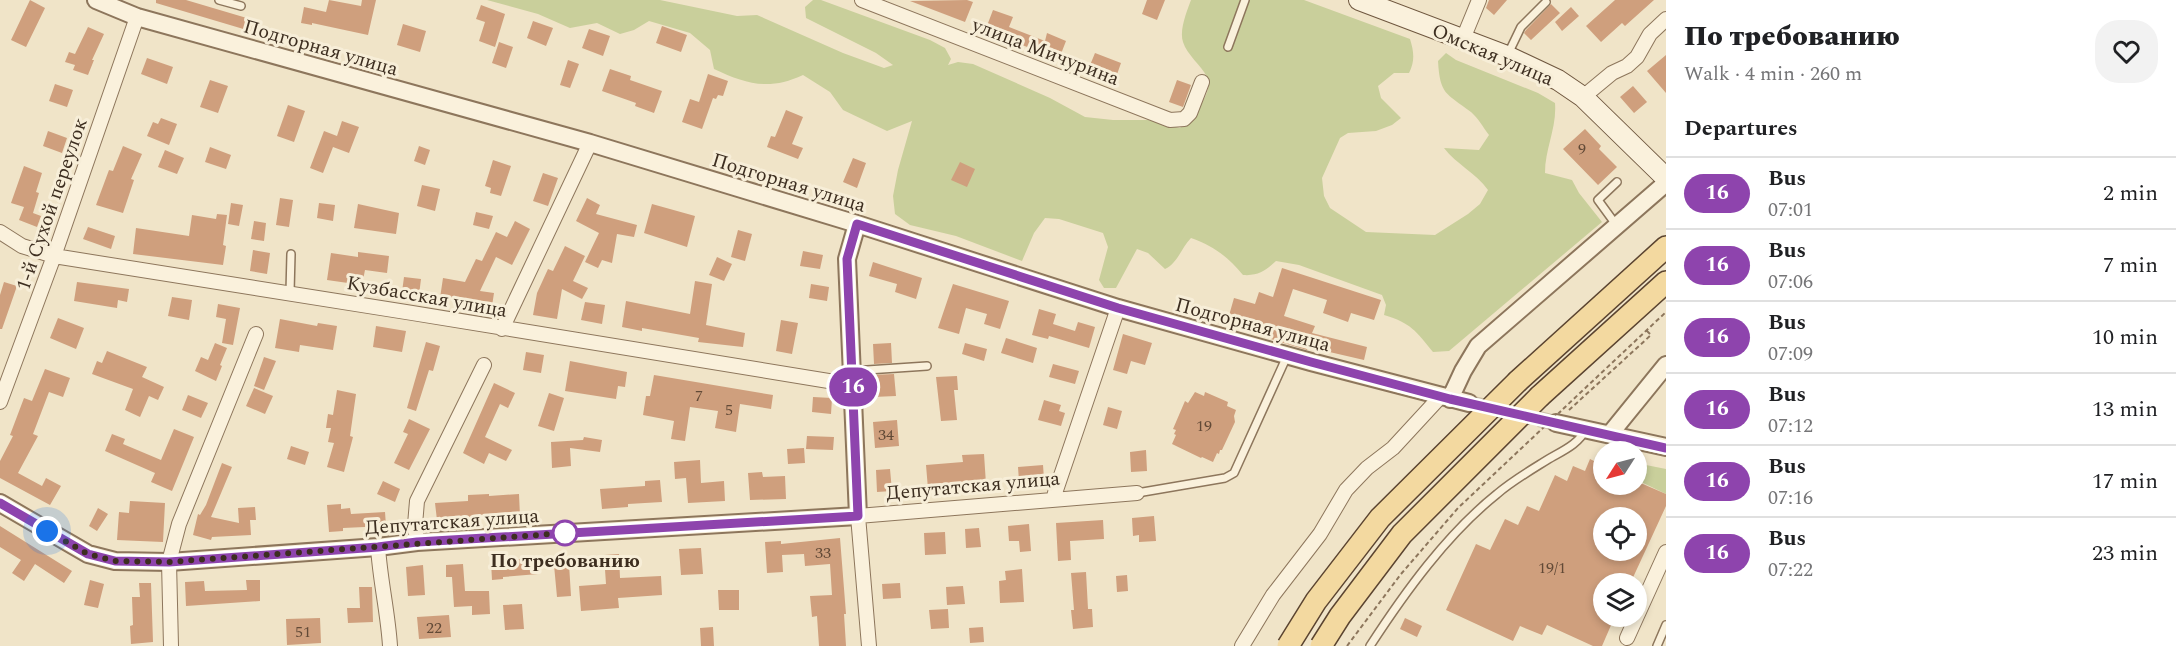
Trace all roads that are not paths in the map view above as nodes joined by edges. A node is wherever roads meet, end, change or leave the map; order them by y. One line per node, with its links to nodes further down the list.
1 (96, 0): 8 (street, Подгорная улица)
2 (219, 0): 9 (lane)
3 (862, 0): 15 (street, улица Мичурина)
4 (1245, 0): 13 (lane)
5 (1359, 0): 12 (main road, Омская улица)
6 (1479, 0): 12 (street)
7 (1546, 2): 14 (lane)
8 (114, 4): 10 (street, Подгорная улица)
9 (241, 6)
10 (137, 17): 17 (street, Подгорная улица); 26 (street, 1-й Сухой переулок)
11 (1666, 19): 16 (street)
12 (1463, 39): 14 (main road, Омская улица)
13 (1228, 47)
14 (1507, 56): 16 (main road, Омская улица)
15 (1202, 82)
16 (1583, 97): 18 (main road, Омская улица)
17 (590, 143): 21 (street, Подгорная улица); 30 (street)
18 (1666, 178)
19 (1617, 182): 22 (lane)
20 (1666, 183): 22 (street)
21 (857, 224): 29 (street, Подгорная улица); 36 (street)
22 (1617, 226): 37 (street)
23 (0, 232): 26 (street, Кузбасская улица)
24 (1666, 247): 58 (main road, bridge)
25 (291, 254): 28 (lane)
26 (54, 256): 28 (street, Кузбасская улица); 38 (street, 1-й Сухой переулок)
27 (1666, 282): 59 (main road, bridge)
28 (290, 292): 30 (street, Кузбасская улица)
29 (1118, 308): 32 (street, Подгорная улица); 45 (street)
30 (502, 329): 36 (street, Кузбасская улица)
31 (256, 334): 51 (street)
32 (1287, 356): 37 (street, Подгорная улица); 44 (lane)
33 (484, 365): 48 (street)
34 (1666, 365): 42 (street)
35 (927, 366): 36 (lane)
36 (852, 378): 47 (street)
37 (1446, 398): 39 (street, Подгорная улица); 57 (street)
38 (0, 402)
39 (1469, 404)
40 (1558, 417): 41 (street)
41 (1586, 429): 42 (street); 60 (lane)
42 (1610, 434): 43 (street)
43 (1666, 447)
44 (1137, 493): 45 (street, Депутатская улица)
45 (1053, 499): 47 (street, Депутатская улица)
46 (0, 503): 51 (street, Депутатская улица)
47 (858, 516): 48 (street, Депутатская улица); 56 (street)
48 (417, 542): 49 (street, Депутатская улица)
49 (378, 547): 51 (street, Депутатская улица); 55 (street)
50 (1666, 552): 53 (street)
51 (169, 562): 54 (street)
52 (1666, 625): 61 (lane)
53 (1625, 643)
54 (171, 646)
55 (390, 646)
56 (869, 646)
57 (1242, 646)
58 (1288, 646)
59 (1321, 646)
60 (1370, 646)
61 (1657, 646)

